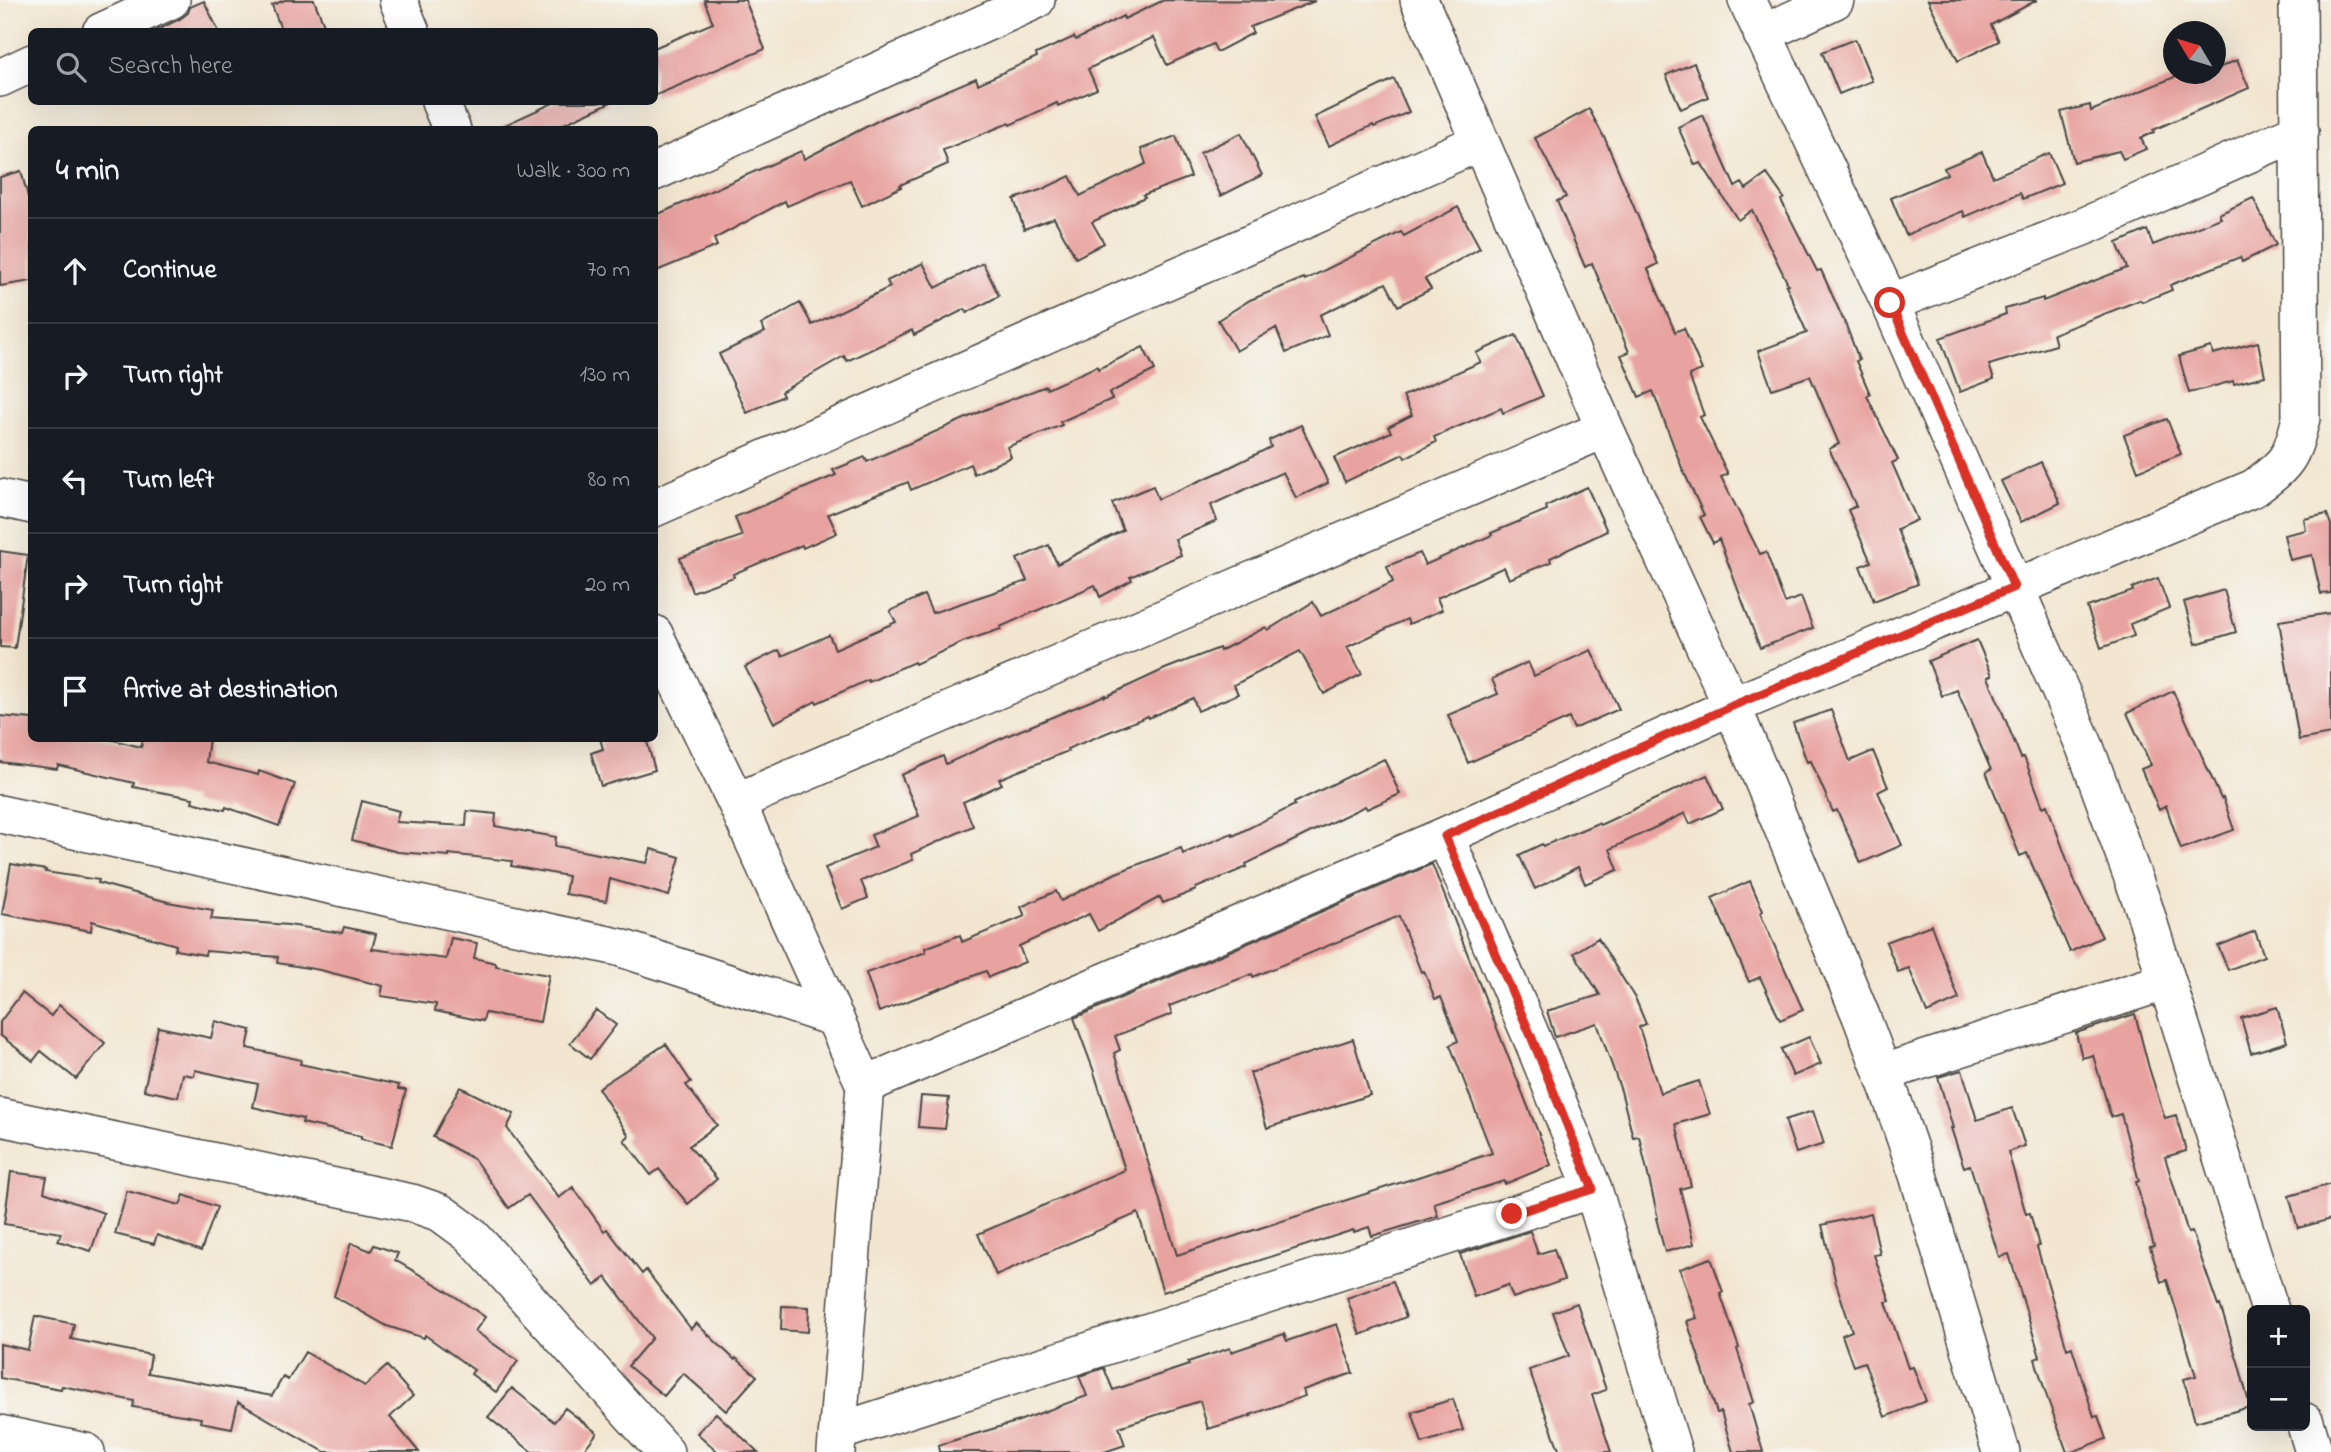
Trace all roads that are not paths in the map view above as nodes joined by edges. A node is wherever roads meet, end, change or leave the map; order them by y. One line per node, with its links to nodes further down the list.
1 (171, 0): 8 (street)
2 (398, 0): 9 (street)
3 (1037, 0): 17 (street)
4 (1419, 0): 16 (street)
5 (1747, 0): 10 (street)
6 (1835, 0): 10 (street)
7 (2298, 0): 15 (street)
8 (110, 28)
9 (409, 28)
10 (1762, 34): 18 (street)
11 (28, 65): 12 (street)
12 (0, 78)
13 (441, 105): 14 (street)
14 (450, 126)
15 (2300, 131): 18 (street); 23 (street)
16 (1480, 142): 19 (street); 22 (street)
17 (658, 170)
18 (1890, 303): 23 (street)
19 (1605, 429): 25 (street); 26 (street)
20 (0, 498): 21 (street)
21 (28, 504)
22 (658, 506)
23 (2014, 587): 25 (street); 29 (street)
24 (658, 642): 26 (street)
25 (1732, 706): 28 (street); 31 (street)
26 (736, 802): 30 (street)
27 (0, 814): 30 (street)
28 (1445, 836): 32 (street); 34 (street)
29 (2167, 981): 31 (street); 35 (street)
30 (835, 1018): 32 (street)
31 (1883, 1073): 42 (street)
32 (865, 1085): 38 (street)
33 (0, 1117): 40 (street)
34 (1593, 1189): 38 (street); 41 (street)
35 (2268, 1305)
36 (2308, 1431): 43 (street)
37 (0, 1434): 39 (street)
38 (837, 1442)
39 (86, 1452)
40 (665, 1452)
41 (1673, 1452)
42 (2001, 1452)
43 (2314, 1452)

